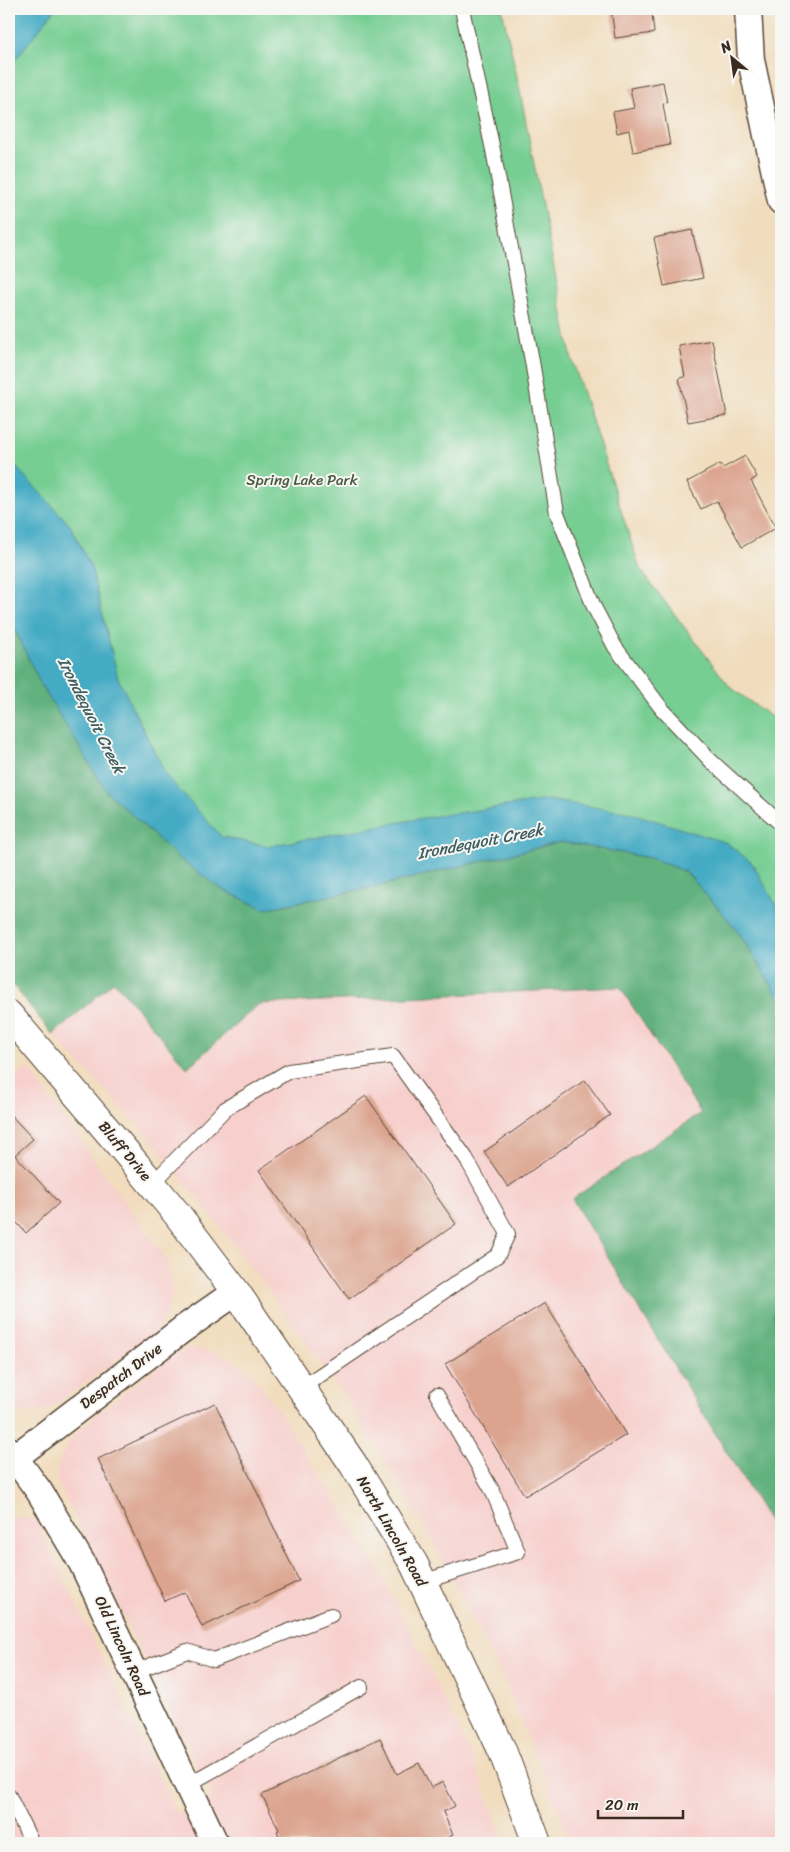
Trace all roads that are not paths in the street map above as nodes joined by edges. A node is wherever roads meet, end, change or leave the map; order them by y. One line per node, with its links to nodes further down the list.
1 (462, 9): 4 (lane)
2 (748, 9): 3 (street)
3 (781, 201)
4 (781, 824)
5 (9, 1015): 6 (street, Bluff Drive)
6 (152, 1184): 7 (street, Bluff Drive); 8 (lane)
7 (236, 1292): 8 (street, North Lincoln Road); 10 (street, Despatch Drive)
8 (301, 1388): 11 (street, North Lincoln Road)
9 (437, 1395): 11 (lane)
10 (11, 1456): 13 (street, Old Lincoln Road)
11 (422, 1582): 19 (street, North Lincoln Road)
12 (331, 1615): 13 (lane)
13 (134, 1672): 15 (street, Old Lincoln Road)
14 (361, 1688): 15 (lane)
15 (187, 1785): 18 (street, Old Lincoln Road)
16 (9, 1796): 17 (lane)
17 (32, 1843)
18 (215, 1843)
19 (537, 1843)

